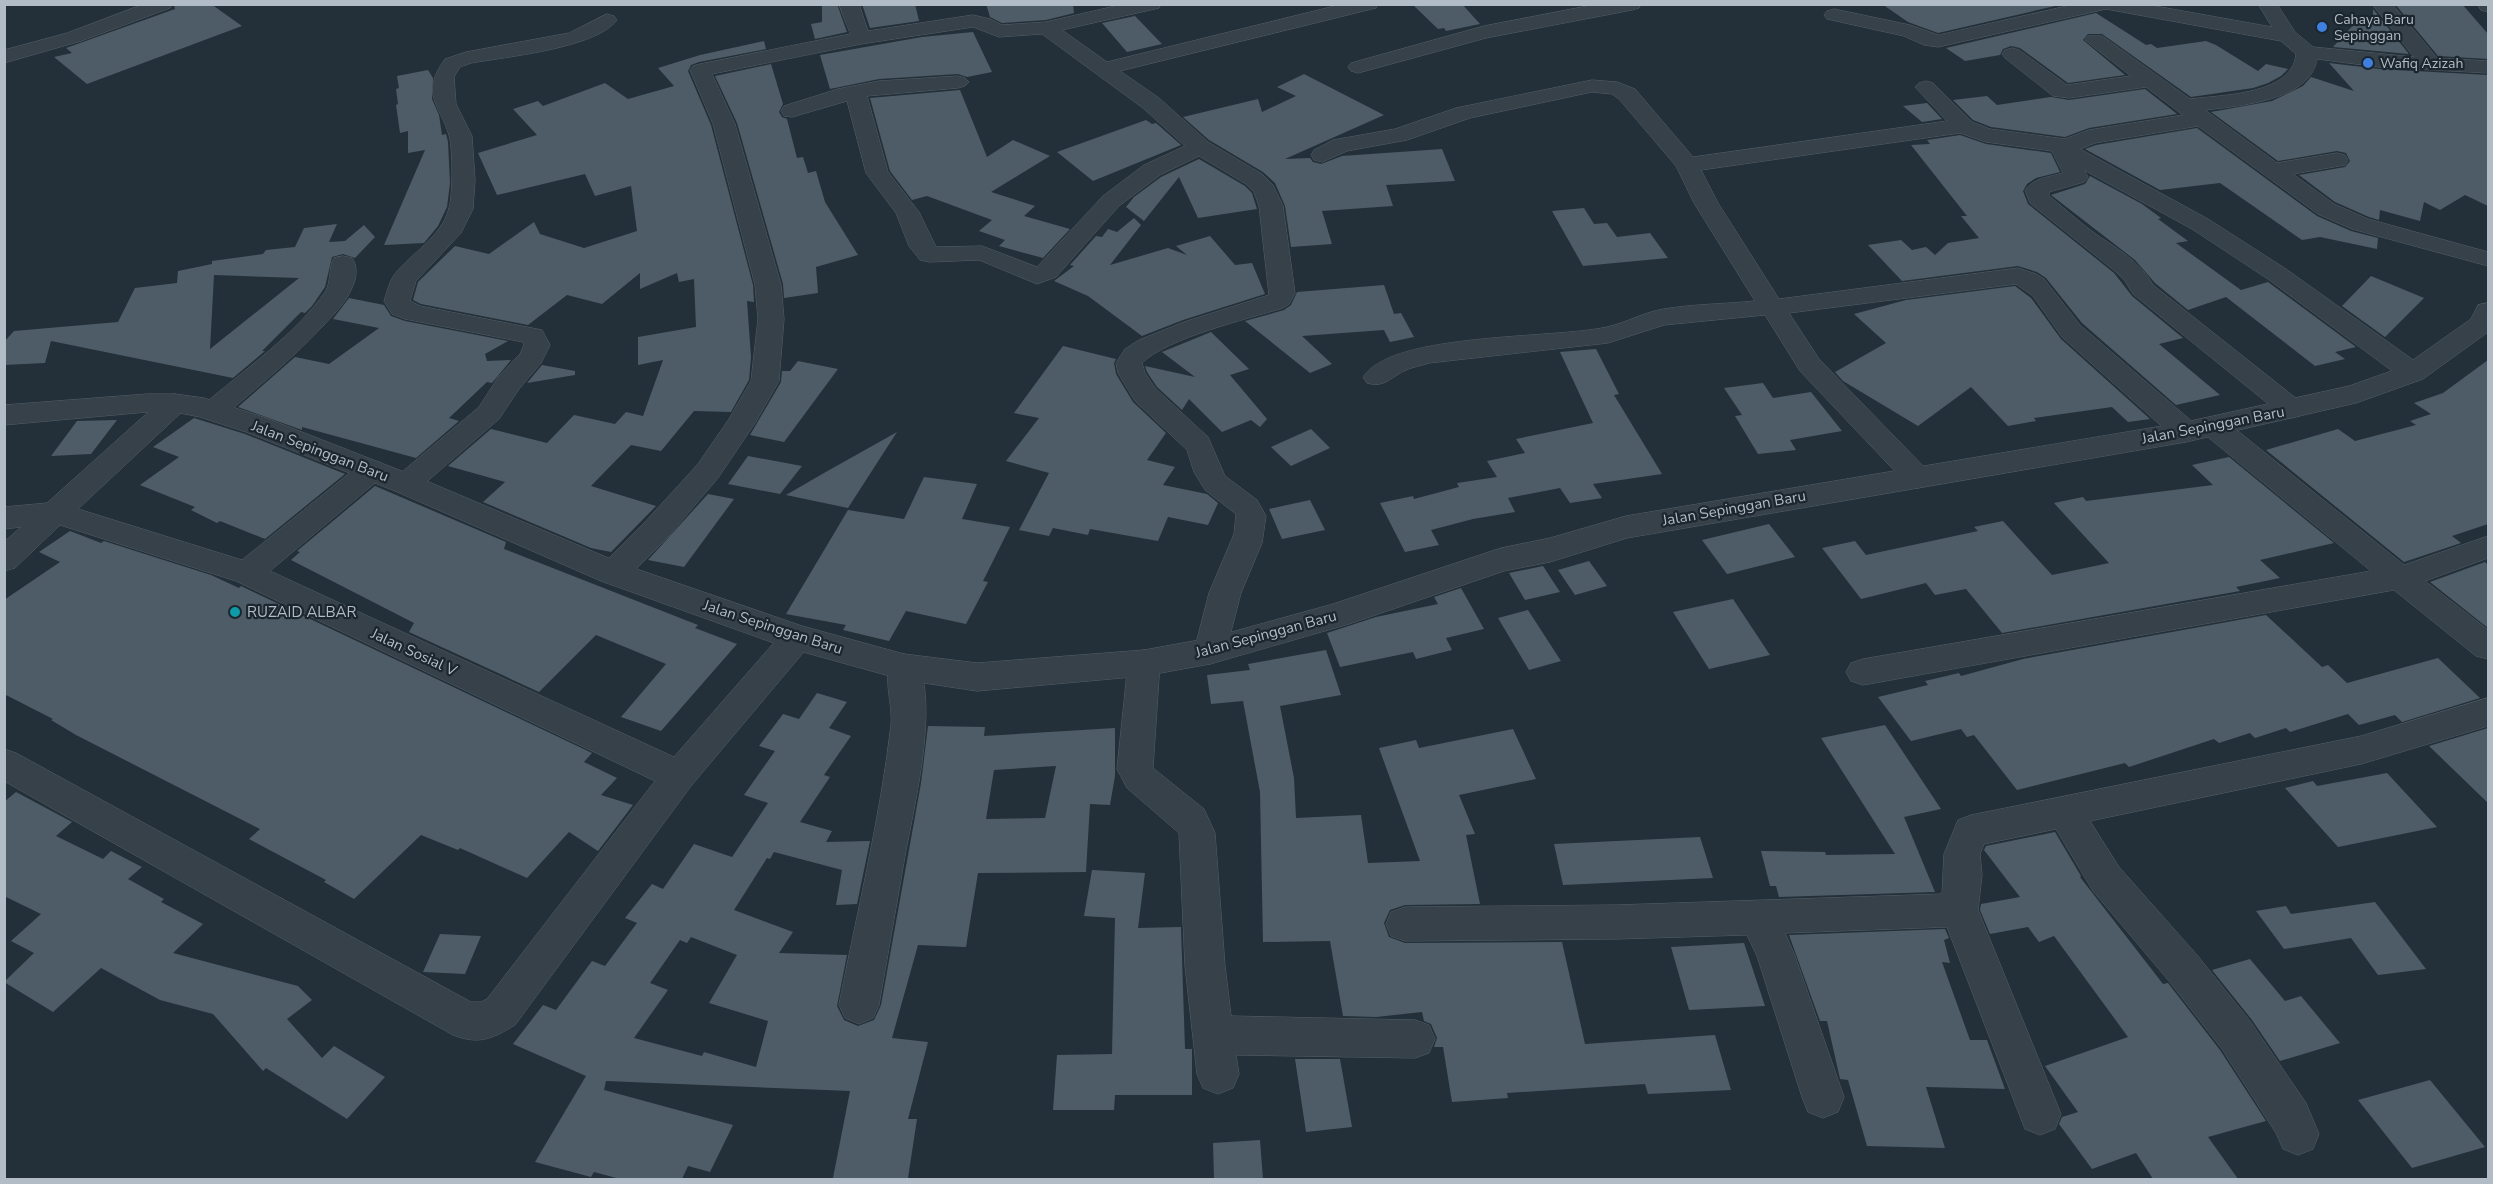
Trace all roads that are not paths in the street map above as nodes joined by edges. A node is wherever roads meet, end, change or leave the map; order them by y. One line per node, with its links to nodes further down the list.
1 (163, 4): 19 (street)
2 (849, 4): 15 (street)
3 (1152, 4): 13 (street)
4 (1369, 4): 23 (street)
5 (1632, 4): 11 (street)
6 (1882, 4): 7 (street)
7 (2106, 4): 10 (street)
8 (2267, 4): 14 (street)
9 (2381, 4): 20 (street)
10 (2151, 8): 14 (street)
11 (1565, 10): 21 (street)
12 (607, 20): 50 (street)
13 (1046, 28): 15 (street); 23 (street)
14 (2288, 36): 17 (street)
15 (861, 38): 56 (street)
16 (2095, 40): 24 (street)
17 (2307, 52): 20 (street); 29 (street)
18 (2012, 54): 24 (street)
19 (4, 57)
20 (2431, 64): 22 (street)
21 (1358, 67)
22 (2488, 67)
23 (1104, 69): 31 (street)
24 (2150, 80): 29 (street)
25 (958, 82): 27 (street)
26 (1926, 87): 30 (street)
27 (855, 92): 28 (street); 31 (street)
28 (792, 111)
29 (2195, 112): 32 (street); 36 (street)
30 (1962, 126): 32 (street); 35 (street)
31 (1200, 147): 60 (street)
32 (2063, 147): 41 (street); 44 (street)
33 (1322, 155): 35 (street)
34 (2337, 160): 36 (street)
35 (1687, 165): 39 (street)
36 (2273, 170): 37 (street)
37 (2488, 259)
38 (343, 263): 45 (street)
39 (1774, 308): 42 (street); 47 (street); 49 (street)
40 (2487, 320): 41 (street, Jalan Sepinggan Baru)
41 (2413, 374): 44 (street, Jalan Sepinggan Baru)
42 (1377, 377)
43 (175, 403): 45 (street, Jalan Sepinggan Baru); 46 (street, Jalan Sepinggan Baru); 51 (street)
44 (2292, 409): 47 (street, Jalan Sepinggan Baru)
45 (213, 411): 48 (street, Jalan Sepinggan Baru)
46 (4, 415)
47 (2200, 429): 49 (street, Jalan Sepinggan Baru); 57 (street)
48 (372, 470): 50 (street, Jalan Sepinggan Baru); 55 (street)
49 (1918, 478): 60 (street, Jalan Sepinggan Baru)
50 (406, 484): 56 (street, Jalan Sepinggan Baru)
51 (55, 513): 52 (street, Jalan Sosial V); 54 (street); 55 (street, Jalan Sosial V)
52 (4, 518)
53 (2488, 547): 57 (street)
54 (4, 560)
55 (247, 573): 66 (street, Jalan Sosial V)
56 (612, 573): 58 (street, Jalan Sepinggan Baru)
57 (2400, 579): 59 (street); 63 (street)
58 (797, 638): 62 (street, Jalan Sepinggan Baru); 66 (street)
59 (2488, 647)
60 (1210, 651): 61 (street, Jalan Sepinggan Baru)
61 (1144, 663): 62 (street, Jalan Sepinggan Baru); 72 (street)
62 (904, 667): 71 (street)
63 (1863, 672)
64 (2488, 712): 67 (street)
65 (11, 775): 66 (street)
66 (679, 776)
67 (2065, 812): 68 (street); 77 (street)
68 (1959, 910): 69 (street); 76 (street)
69 (1759, 917): 70 (street); 75 (street)
70 (1405, 924)
71 (859, 1005)
72 (1213, 1035): 73 (street); 74 (street)
73 (1415, 1039)
74 (1218, 1074)
75 (1823, 1097)
76 (2040, 1114)
77 (2298, 1134)

